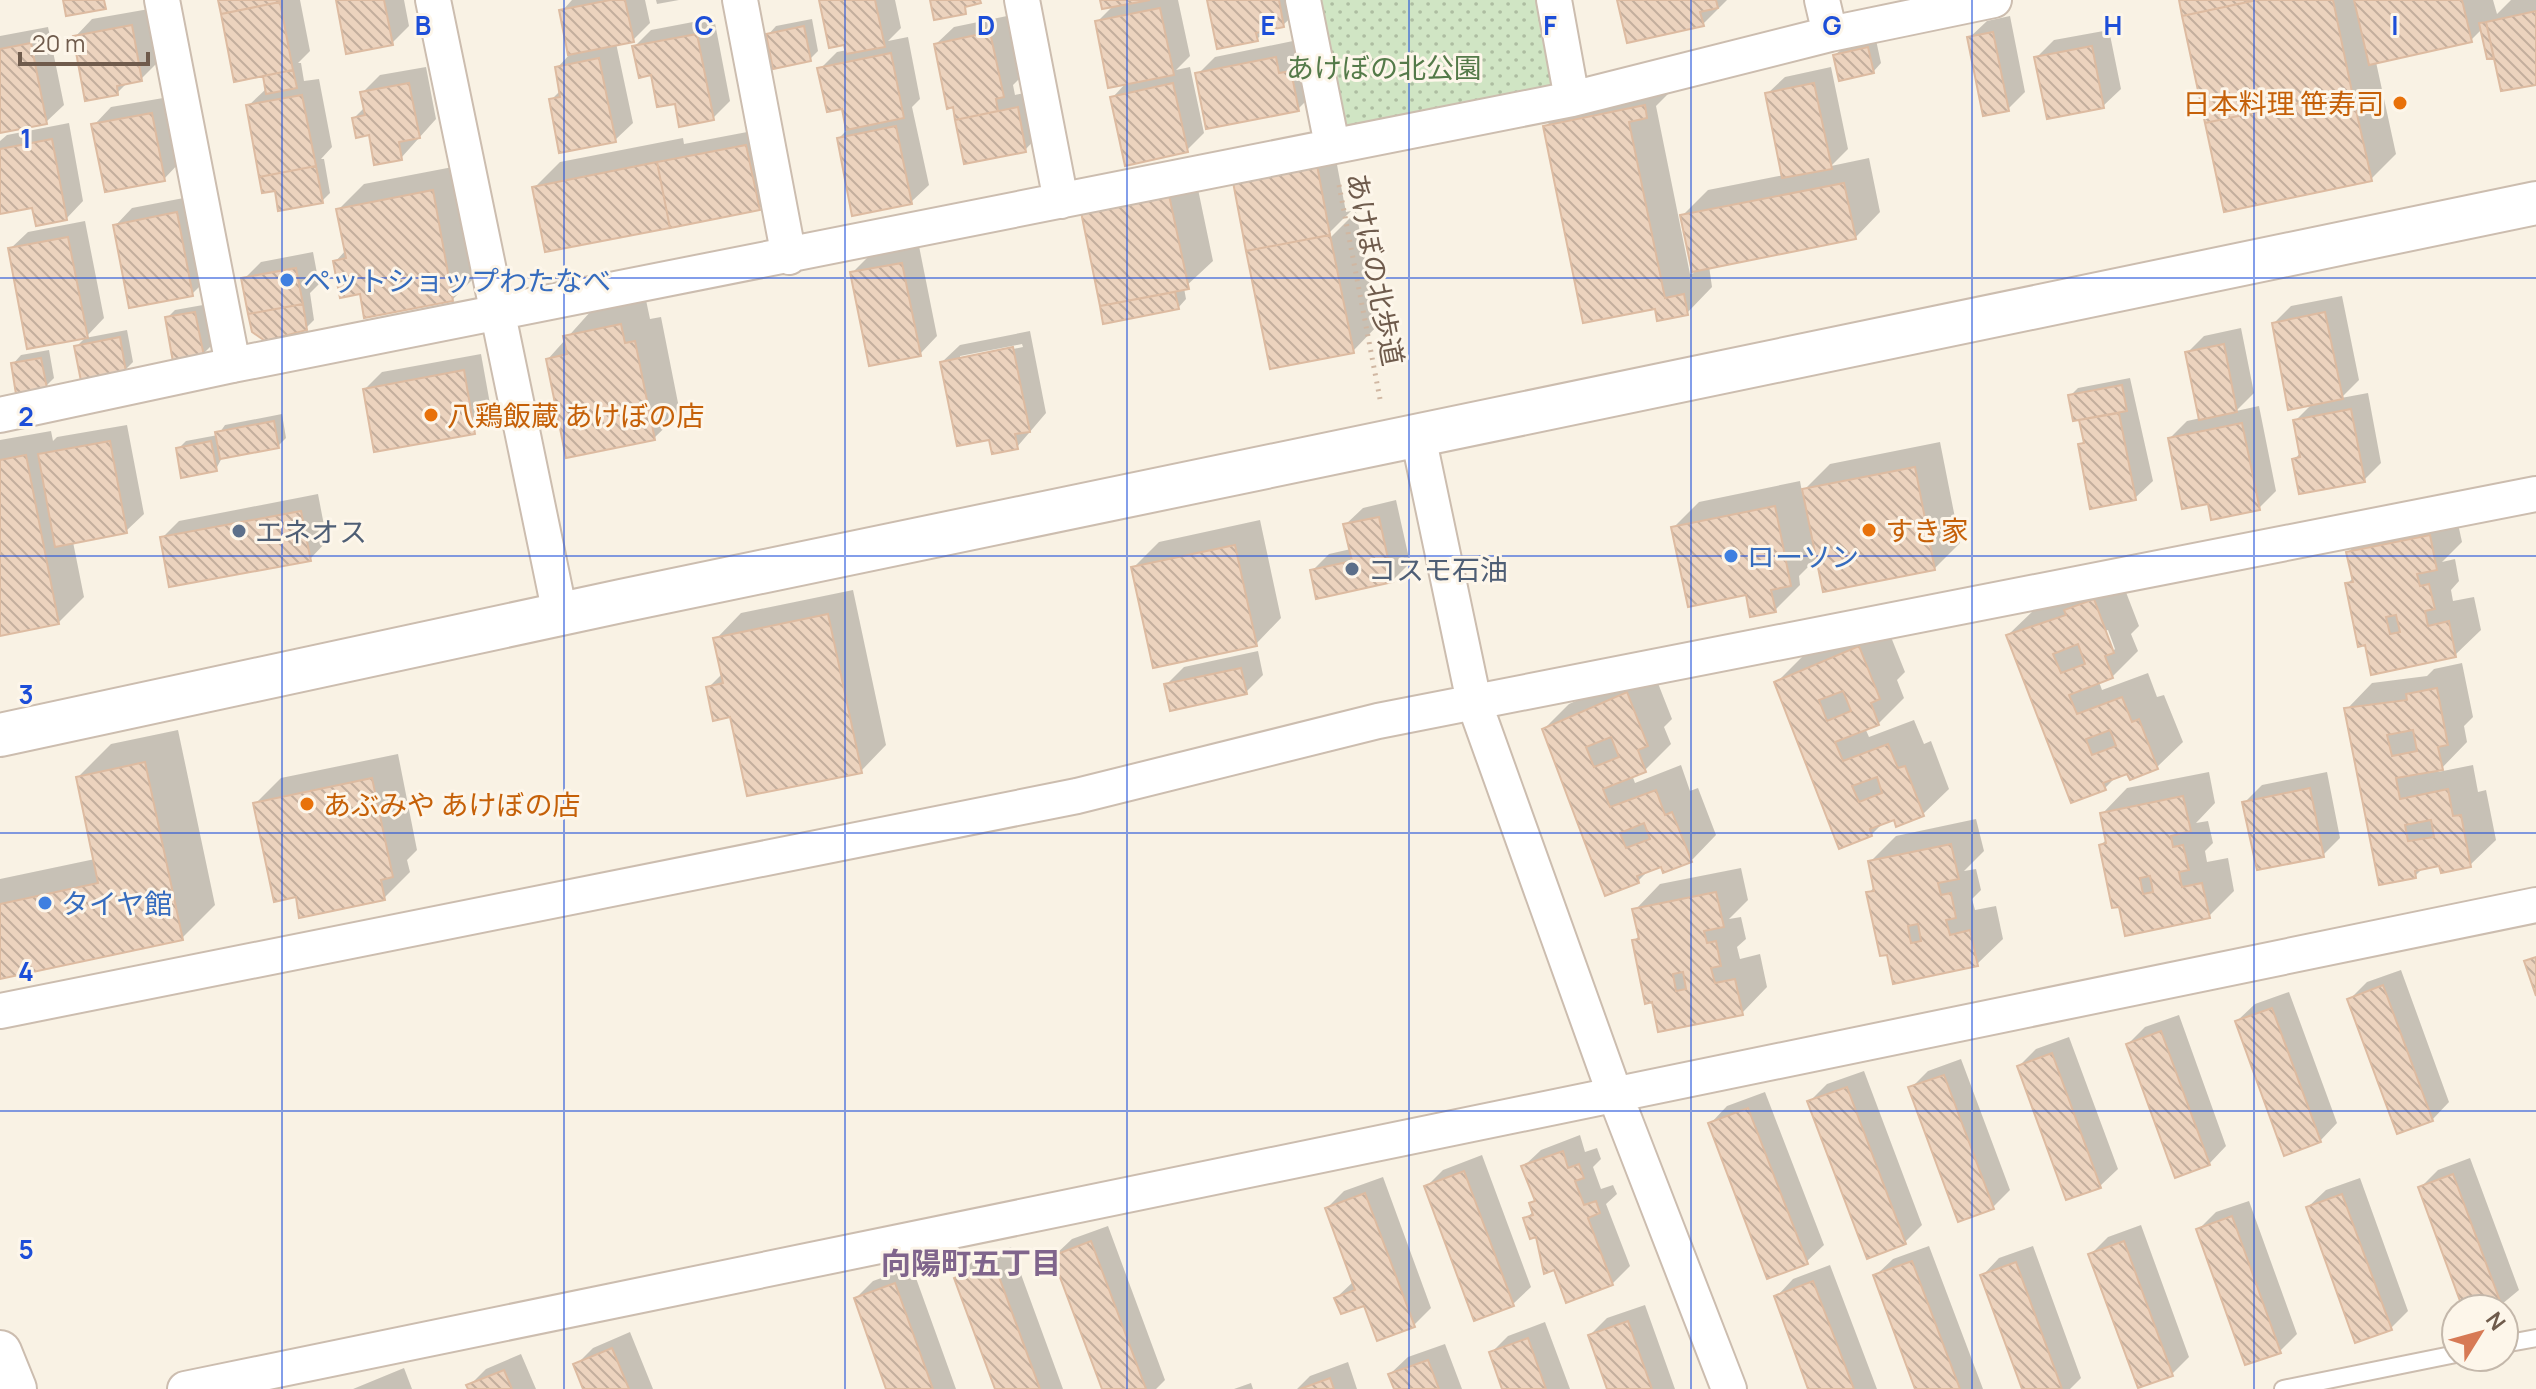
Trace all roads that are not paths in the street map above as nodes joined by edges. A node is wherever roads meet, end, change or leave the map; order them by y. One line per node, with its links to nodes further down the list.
1 (162, 0): 16 (street)
2 (433, 0): 15 (street)
3 (740, 0): 14 (street)
4 (1022, 0): 12 (street)
5 (1303, 0): 11 (street)
6 (1554, 0): 10 (street)
7 (1822, 0): 9 (street)
8 (1994, 0): 9 (street)
9 (1830, 34): 10 (street)
10 (1572, 99): 11 (street)
11 (1332, 145): 12 (street)
12 (1061, 201): 14 (street)
13 (2536, 203): 18 (street)
14 (789, 257): 15 (street)
15 (498, 312): 16 (street); 20 (street)
16 (233, 365): 17 (street)
17 (0, 415)
18 (1418, 436): 20 (street); 21 (street)
19 (2536, 494): 21 (street)
20 (560, 614): 22 (street)
21 (1474, 702): 24 (street); 25 (street)
22 (0, 735)
23 (2536, 905): 25 (street)
24 (0, 1011)
25 (1615, 1095): 29 (street); 30 (street)
26 (0, 1352): 28 (street)
27 (2440, 1357): 31 (lane)
28 (15, 1389)
29 (185, 1389)
30 (1729, 1389)
31 (2283, 1389)

